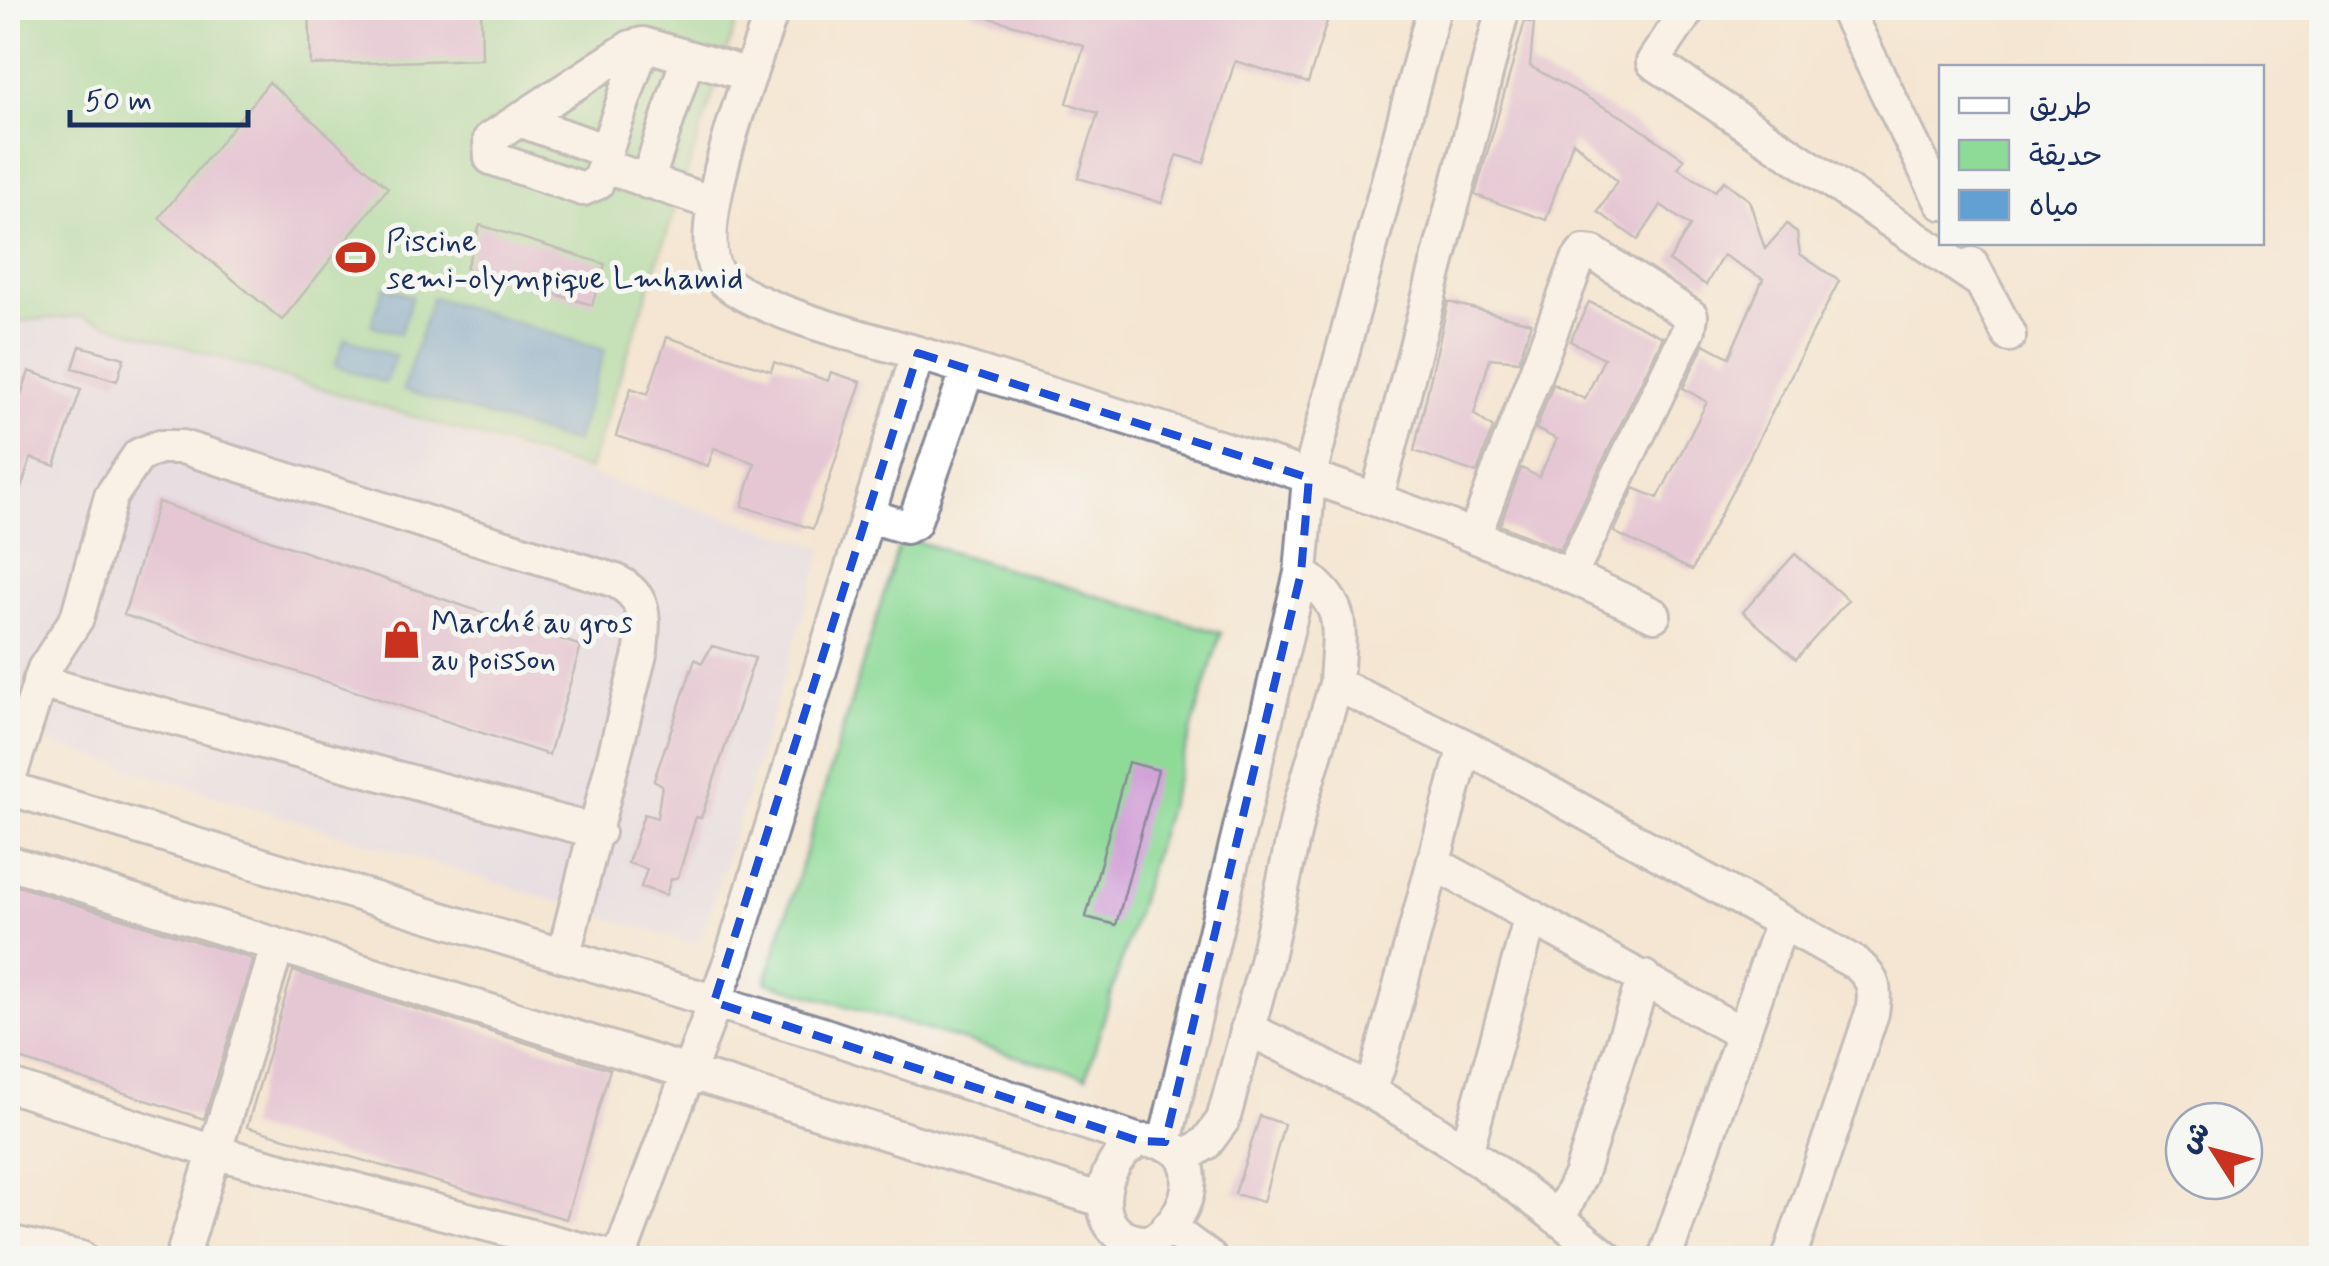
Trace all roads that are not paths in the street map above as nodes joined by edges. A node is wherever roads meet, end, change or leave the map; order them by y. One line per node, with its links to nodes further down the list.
1 (1434, 8): 19 (street)
2 (1503, 8): 20 (street)
3 (1845, 8): 12 (street)
4 (1684, 9): 15 (street)
5 (766, 15): 8 (street)
6 (643, 44): 7 (street); 9 (street); 10 (street)
7 (688, 58): 8 (street); 11 (street)
8 (750, 75): 13 (street)
9 (522, 121): 10 (street); 10 (street)
10 (605, 159): 11 (street)
11 (647, 182): 13 (street)
12 (1939, 196)
13 (713, 203): 17 (street)
14 (1962, 245): 15 (street)
15 (1980, 281): 16 (street)
16 (2009, 335)
17 (918, 353): 18 (street); 21 (street)
18 (968, 369): 19 (street); 21 (street)
19 (1309, 478): 20 (street); 23 (street)
20 (1377, 498): 22 (street)
21 (870, 516): 38 (street)
22 (1476, 534): 24 (street); 24 (street)
23 (1302, 573): 27 (street); 44 (street)
24 (1571, 574): 25 (street)
25 (1654, 615)
26 (38, 682): 29 (street); 30 (street); 30 (street)
27 (1336, 684): 28 (street); 39 (street)
28 (1465, 746): 32 (street); 34 (street)
29 (8, 785): 36 (street)
30 (598, 832): 36 (street)
31 (8, 862): 35 (street)
32 (1434, 863): 33 (street); 43 (street)
33 (1532, 916): 37 (street); 45 (street)
34 (1781, 924): 40 (street); 58 (street)
35 (277, 948): 41 (street); 46 (street)
36 (564, 954): 38 (street)
37 (1644, 977): 40 (street); 48 (street)
38 (714, 1002): 41 (street); 44 (street)
39 (1247, 1029): 43 (street); 44 (street)
40 (1743, 1034): 57 (street)
41 (686, 1073): 47 (street); 54 (street)
42 (8, 1085): 46 (street)
43 (1369, 1089): 45 (street)
44 (1163, 1147): 47 (street); 49 (street)
45 (1467, 1149): 48 (street)
46 (214, 1152): 53 (street); 54 (street)
47 (1102, 1200): 51 (street)
48 (1559, 1218): 56 (street)
49 (1168, 1227): 51 (street); 55 (street)
50 (8, 1242): 52 (street)
51 (1120, 1248)
52 (82, 1258)
53 (182, 1258)
54 (617, 1258)
55 (1210, 1258)
56 (1607, 1258)
57 (1665, 1258)
58 (1788, 1258)

